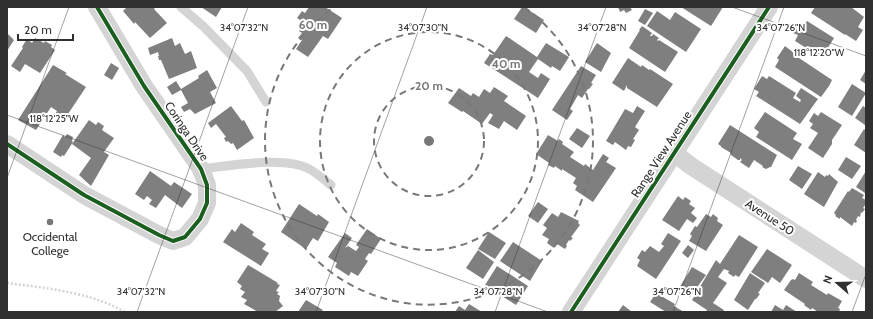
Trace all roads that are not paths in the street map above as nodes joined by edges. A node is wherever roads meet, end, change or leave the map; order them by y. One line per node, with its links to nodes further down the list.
1 (97, 7): 7 (street, Coringa Drive)
2 (181, 7): 4 (lane)
3 (769, 7): 6 (street, Range View Avenue)
4 (266, 102)
5 (7, 144): 7 (street, Coringa Drive)
6 (674, 153): 9 (street, Avenue 50); 10 (street, Range View Avenue)
7 (201, 169): 8 (lane)
8 (331, 184)
9 (866, 280)
10 (571, 312)

